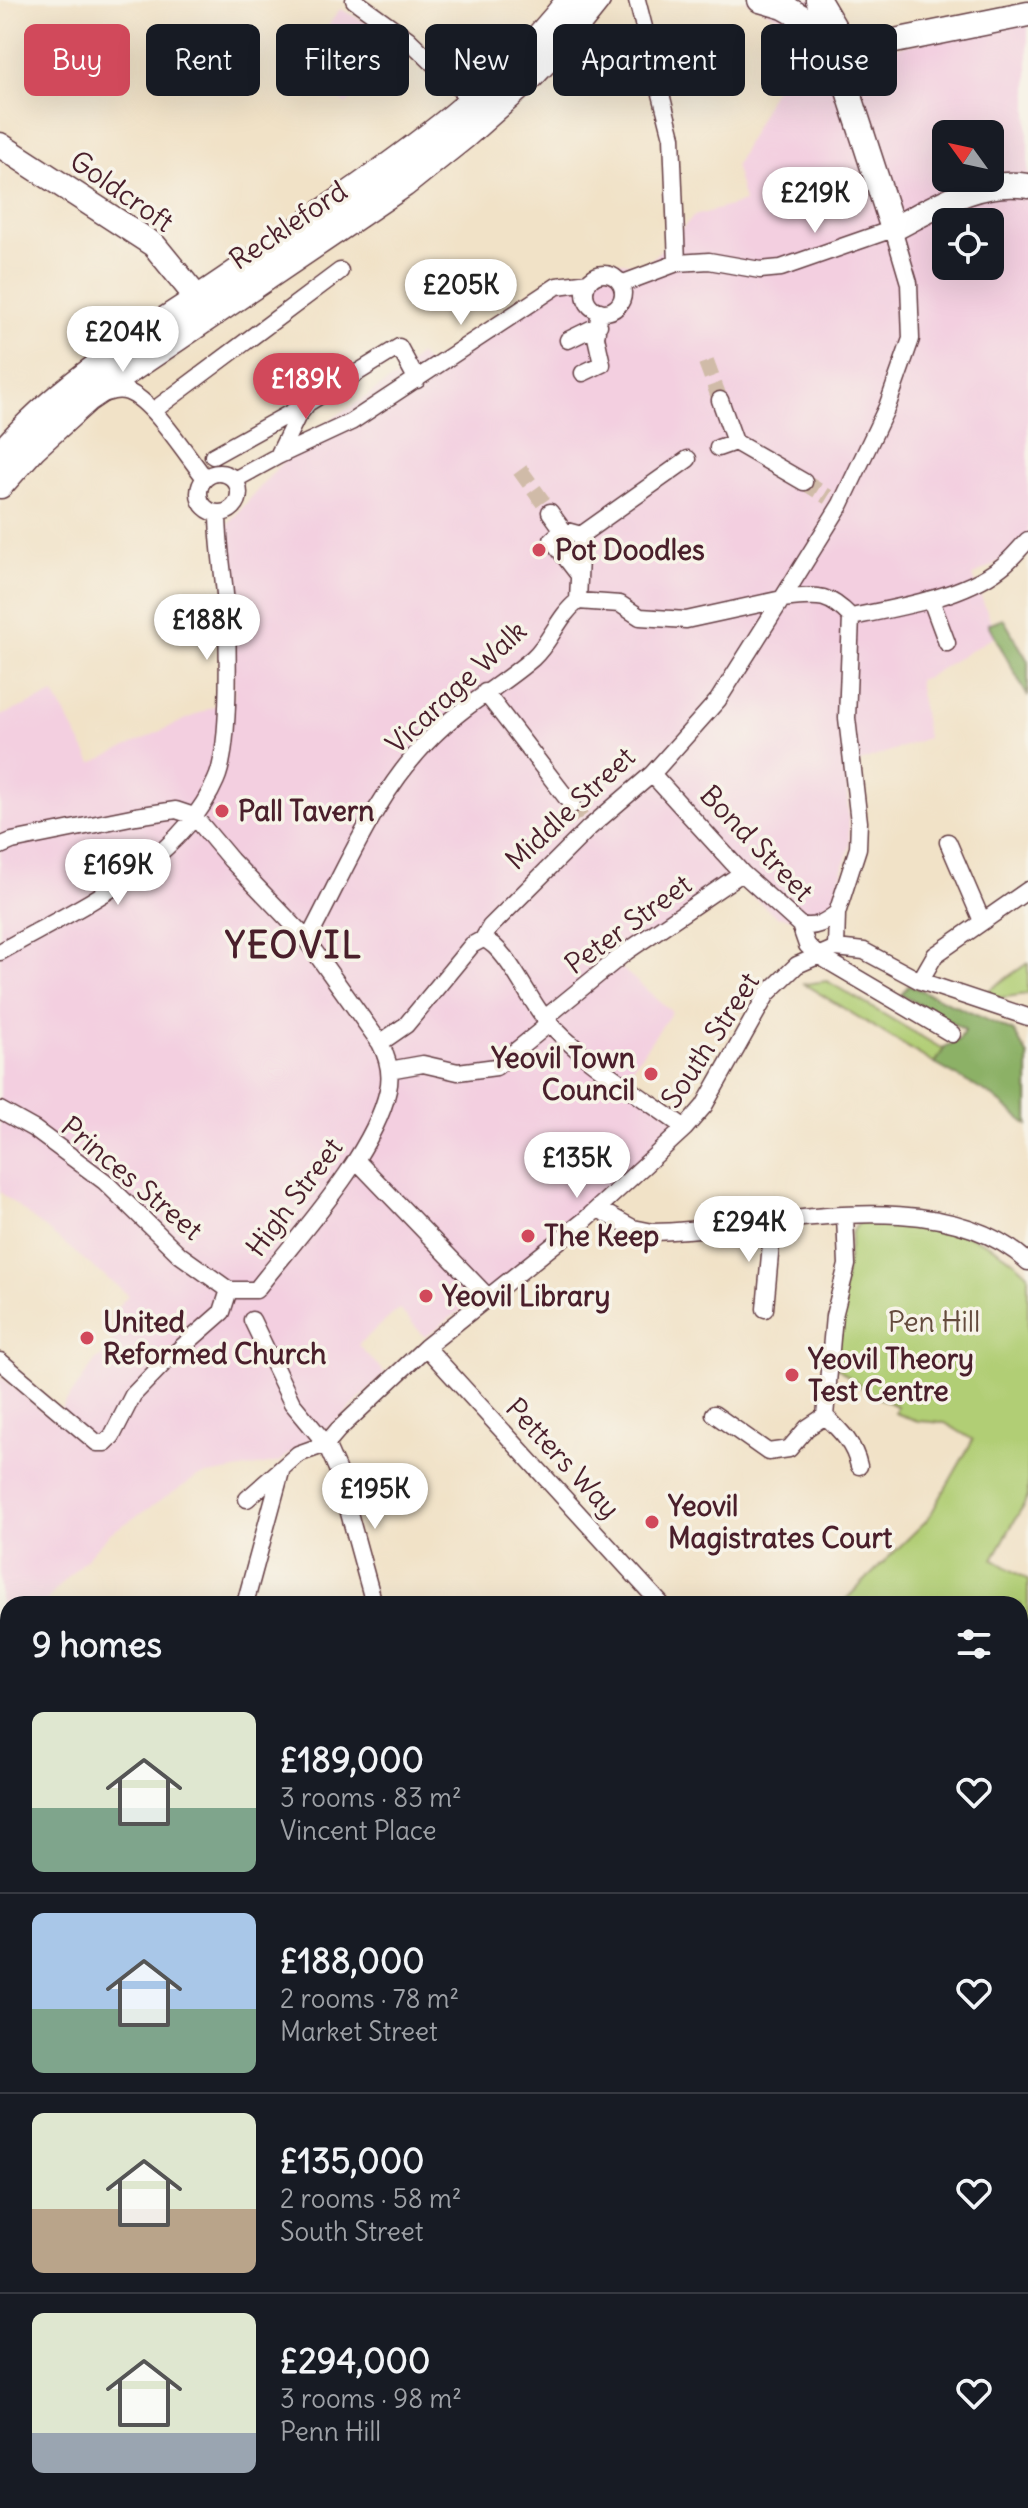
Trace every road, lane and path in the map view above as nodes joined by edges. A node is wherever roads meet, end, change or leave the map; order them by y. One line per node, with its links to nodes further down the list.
1 (354, 0): 13 (street)
2 (570, 0): 13 (main road, Reckleford)
3 (597, 0): 24 (main road, Reckleford)
4 (637, 0): 17 (street)
5 (760, 0): 7 (street, Middle Street)
6 (818, 0): 10 (street)
7 (791, 4): 9 (street, Middle Street)
8 (1028, 14): 11 (street)
9 (811, 24)
10 (831, 24)
11 (897, 41)
12 (850, 96): 16 (street, Middle Street)
13 (471, 100): 21 (main road, Reckleford)
14 (0, 145): 21 (street, Goldcroft)
15 (1028, 186): 16 (street)
16 (893, 229): 17 (street); 47 (street, Middle Street)
17 (677, 263): 20 (street)
18 (340, 271): 30 (street)
19 (589, 282): 20 (street); 22 (street); 26 (street)
20 (621, 284): 22 (street)
21 (198, 299): 32 (main road, Reckleford)
22 (600, 318): 23 (street); 25 (street)
23 (568, 340)
24 (152, 355): 27 (main road, Reckleford); 30 (street)
25 (583, 373)
26 (417, 380): 29 (street); 35 (street)
27 (87, 399): 30 (street); 40 (main road, Reckleford)
28 (720, 400): 31 (street)
29 (308, 403): 34 (street); 35 (street)
30 (148, 406): 37 (street)
31 (735, 442): 33 (street); 39 (street)
32 (3, 443)
33 (718, 448)
34 (213, 456)
35 (278, 456): 38 (street)
36 (688, 459): 44 (street)
37 (205, 478): 38 (street); 42 (street)
38 (234, 480): 42 (street)
39 (804, 482)
40 (0, 485)
41 (550, 512): 43 (street)
42 (218, 513): 55 (street)
43 (563, 530): 44 (street); 46 (street)
44 (581, 535): 46 (street)
45 (1028, 540): 48 (street)
46 (578, 574): 49 (street)
47 (782, 599): 49 (street); 50 (street); 53 (street, Middle Street)
48 (931, 600): 50 (street); 51 (street)
49 (578, 601): 52 (street, Vicarage Walk)
50 (851, 617): 60 (street)
51 (947, 643)
52 (485, 692): 54 (street); 63 (street, Vicarage Walk)
53 (652, 774): 58 (street, Bond Street); 64 (street, Middle Street)
54 (572, 805)
55 (194, 816): 57 (street); 63 (street, High Street); 66 (street)
56 (948, 842): 61 (street)
57 (0, 846)
58 (742, 873): 62 (street, Bond Street); 70 (street, Peter Street)
59 (1028, 890): 61 (street)
60 (837, 913): 62 (street); 65 (street)
61 (982, 921): 68 (street)
62 (800, 925): 67 (street, Bond Street)
63 (302, 934): 72 (street, High Street)
64 (483, 939): 70 (street); 72 (street, Middle Street)
65 (836, 948): 67 (street, South Street); 68 (street)
66 (0, 952)
67 (816, 954): 71 (street); 75 (street, South Street)
68 (920, 981): 69 (street)
69 (1028, 1017)
70 (547, 1021): 73 (street, Peter Street); 75 (street)
71 (952, 1034)
72 (380, 1043): 73 (street, High Street)
73 (389, 1070): 76 (street, High Street)
74 (0, 1110): 81 (street, Princes Street)
75 (685, 1128): 77 (street, South Street)
76 (357, 1161): 82 (street, High Street); 83 (street)
77 (598, 1209): 79 (street); 83 (street, South Street)
78 (845, 1215): 79 (street); 80 (street); 90 (street)
79 (773, 1222): 84 (street)
80 (1028, 1262)
81 (229, 1290): 82 (street, High Street); 85 (street)
82 (256, 1290): 86 (street, High Street)
83 (488, 1297): 87 (street, South Street)
84 (765, 1309)
85 (222, 1312): 86 (street); 88 (street)
86 (252, 1320): 91 (street)
87 (426, 1347): 91 (street, South Street); 97 (street, Petters Way)
88 (0, 1361)
89 (714, 1414): 90 (street)
90 (825, 1416): 92 (street)
91 (326, 1444): 93 (street); 96 (street)
92 (861, 1454)
93 (282, 1468): 94 (street); 95 (street)
94 (247, 1499)
95 (247, 1596)
96 (372, 1596)
97 (654, 1596)

